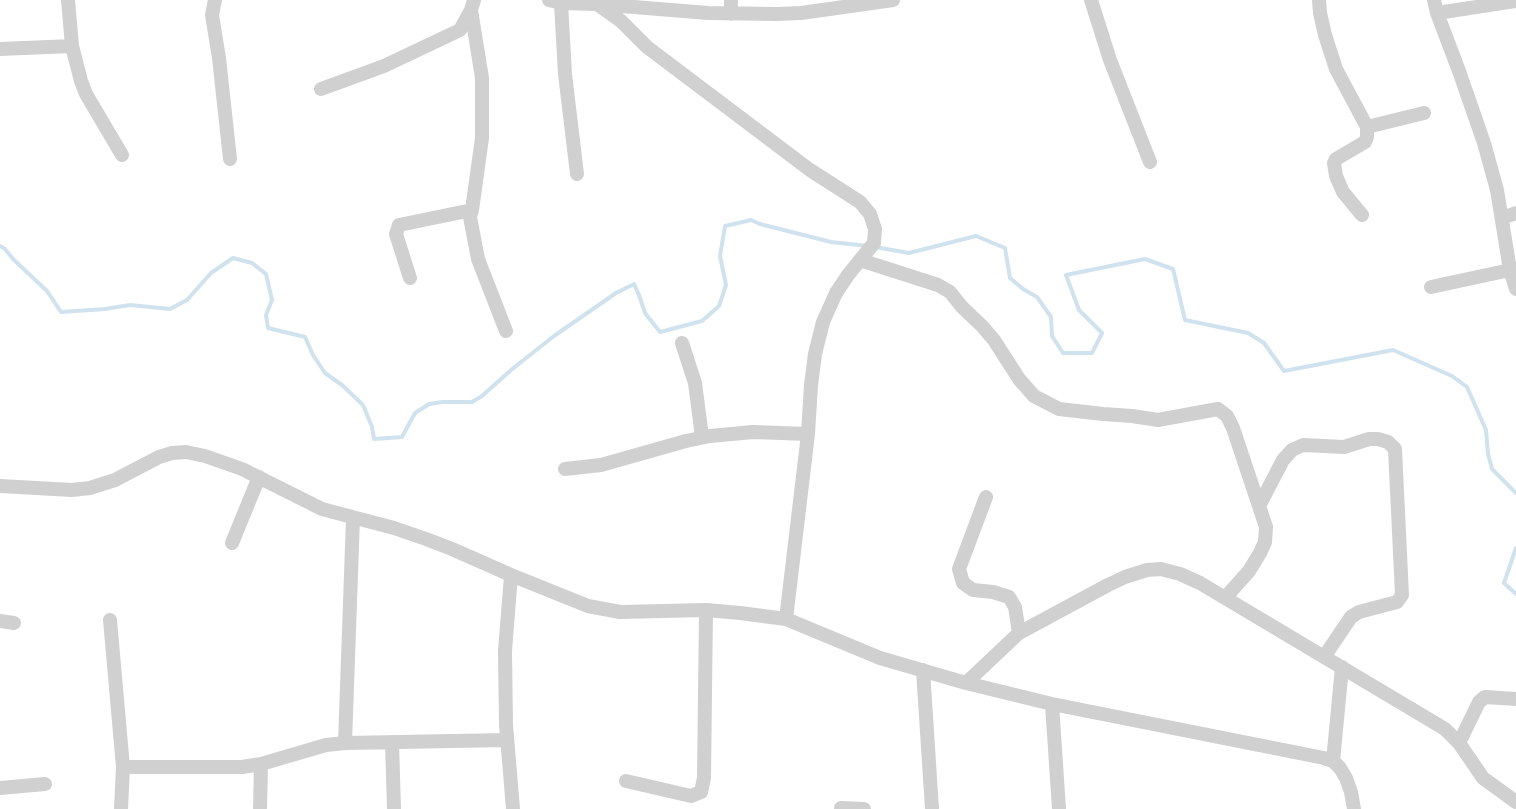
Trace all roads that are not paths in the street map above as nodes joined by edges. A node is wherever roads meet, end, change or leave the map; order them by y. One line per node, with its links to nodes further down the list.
1 (68, 0): 13 (street)
2 (216, 0): 19 (street)
3 (889, 0): 12 (street)
4 (1091, 0): 20 (street)
5 (1319, 0): 17 (street)
6 (1516, 1): 11 (street)
7 (555, 2): 8 (street); 21 (street)
8 (596, 2): 10 (street); 26 (street)
9 (472, 5): 15 (street); 22 (street)
10 (669, 5): 12 (street)
11 (1435, 6): 25 (street)
12 (731, 7)
13 (72, 46): 14 (street); 18 (street)
14 (0, 49)
15 (321, 89)
16 (1424, 113): 17 (street)
17 (1367, 127): 24 (street)
18 (122, 156)
19 (230, 159)
20 (1150, 162)
21 (577, 174)
22 (472, 210): 28 (street); 31 (street)
23 (1516, 213): 25 (street)
24 (1362, 215)
25 (1502, 218): 27 (street)
26 (860, 260): 33 (street); 39 (street)
27 (1513, 270): 29 (street); 30 (street)
28 (410, 278)
29 (1431, 287)
30 (1516, 289)
31 (506, 331)
32 (682, 343): 34 (street)
33 (808, 434): 34 (street); 45 (street)
34 (702, 437): 35 (street)
35 (565, 469)
36 (259, 477): 37 (street); 40 (street); 41 (street)
37 (0, 486)
38 (986, 497): 47 (street)
39 (1259, 506): 43 (street); 48 (street)
40 (353, 518): 42 (street); 56 (street)
41 (232, 543)
42 (511, 575): 44 (street); 54 (street)
43 (1225, 598): 47 (street); 48 (street)
44 (706, 610): 45 (street); 61 (street)
45 (786, 618): 50 (street)
46 (110, 620): 60 (street)
47 (1019, 633): 51 (street)
48 (1324, 657): 49 (street)
49 (1342, 667): 57 (street); 58 (street)
50 (923, 670): 51 (street); 71 (street)
51 (966, 683): 53 (street)
52 (1516, 699): 57 (street)
53 (1052, 704): 58 (street); 72 (street)
54 (507, 740): 55 (street); 69 (street)
55 (392, 742): 56 (street); 68 (street)
56 (344, 743): 59 (street)
57 (1459, 743): 64 (street)
58 (1333, 761): 73 (street)
59 (261, 764): 60 (street); 67 (street)
60 (122, 766): 66 (street)
61 (626, 781)
62 (45, 784): 63 (street)
63 (0, 788)
64 (1516, 802)
65 (841, 808): 70 (street)
66 (121, 809)
67 (260, 809)
68 (394, 809)
69 (513, 809)
70 (864, 809)
71 (932, 809)
72 (1059, 809)
73 (1354, 809)

